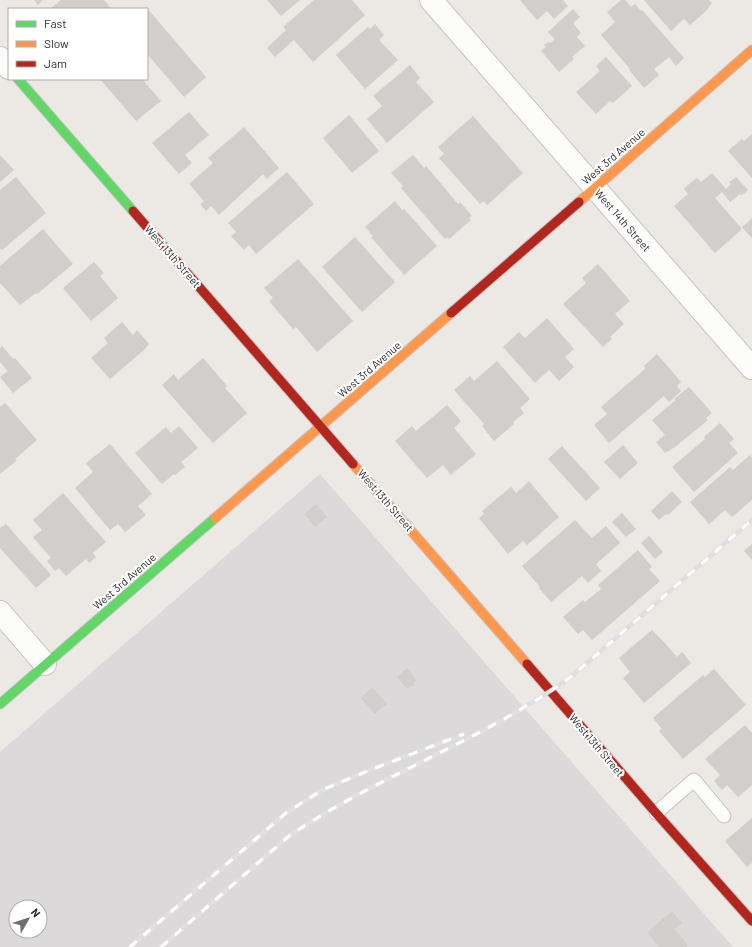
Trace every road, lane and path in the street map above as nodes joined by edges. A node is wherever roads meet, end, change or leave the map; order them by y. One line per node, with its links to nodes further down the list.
1 (431, 0): 6 (street, West 14th Street)
2 (752, 50): 6 (street, West 3rd Avenue)
3 (0, 58): 4 (street)
4 (8, 67)
5 (19, 80): 8 (street, West 13th Street)
6 (595, 188): 7 (street, West 14th Street); 8 (street, West 3rd Avenue)
7 (752, 368)
8 (321, 426): 10 (street, West 3rd Avenue); 12 (street, West 13th Street)
9 (0, 612): 10 (street)
10 (46, 664): 11 (street, West 3rd Avenue)
11 (0, 704)
12 (656, 813): 13 (lane); 14 (street, West 13th Street)
13 (724, 816)
14 (752, 921)

